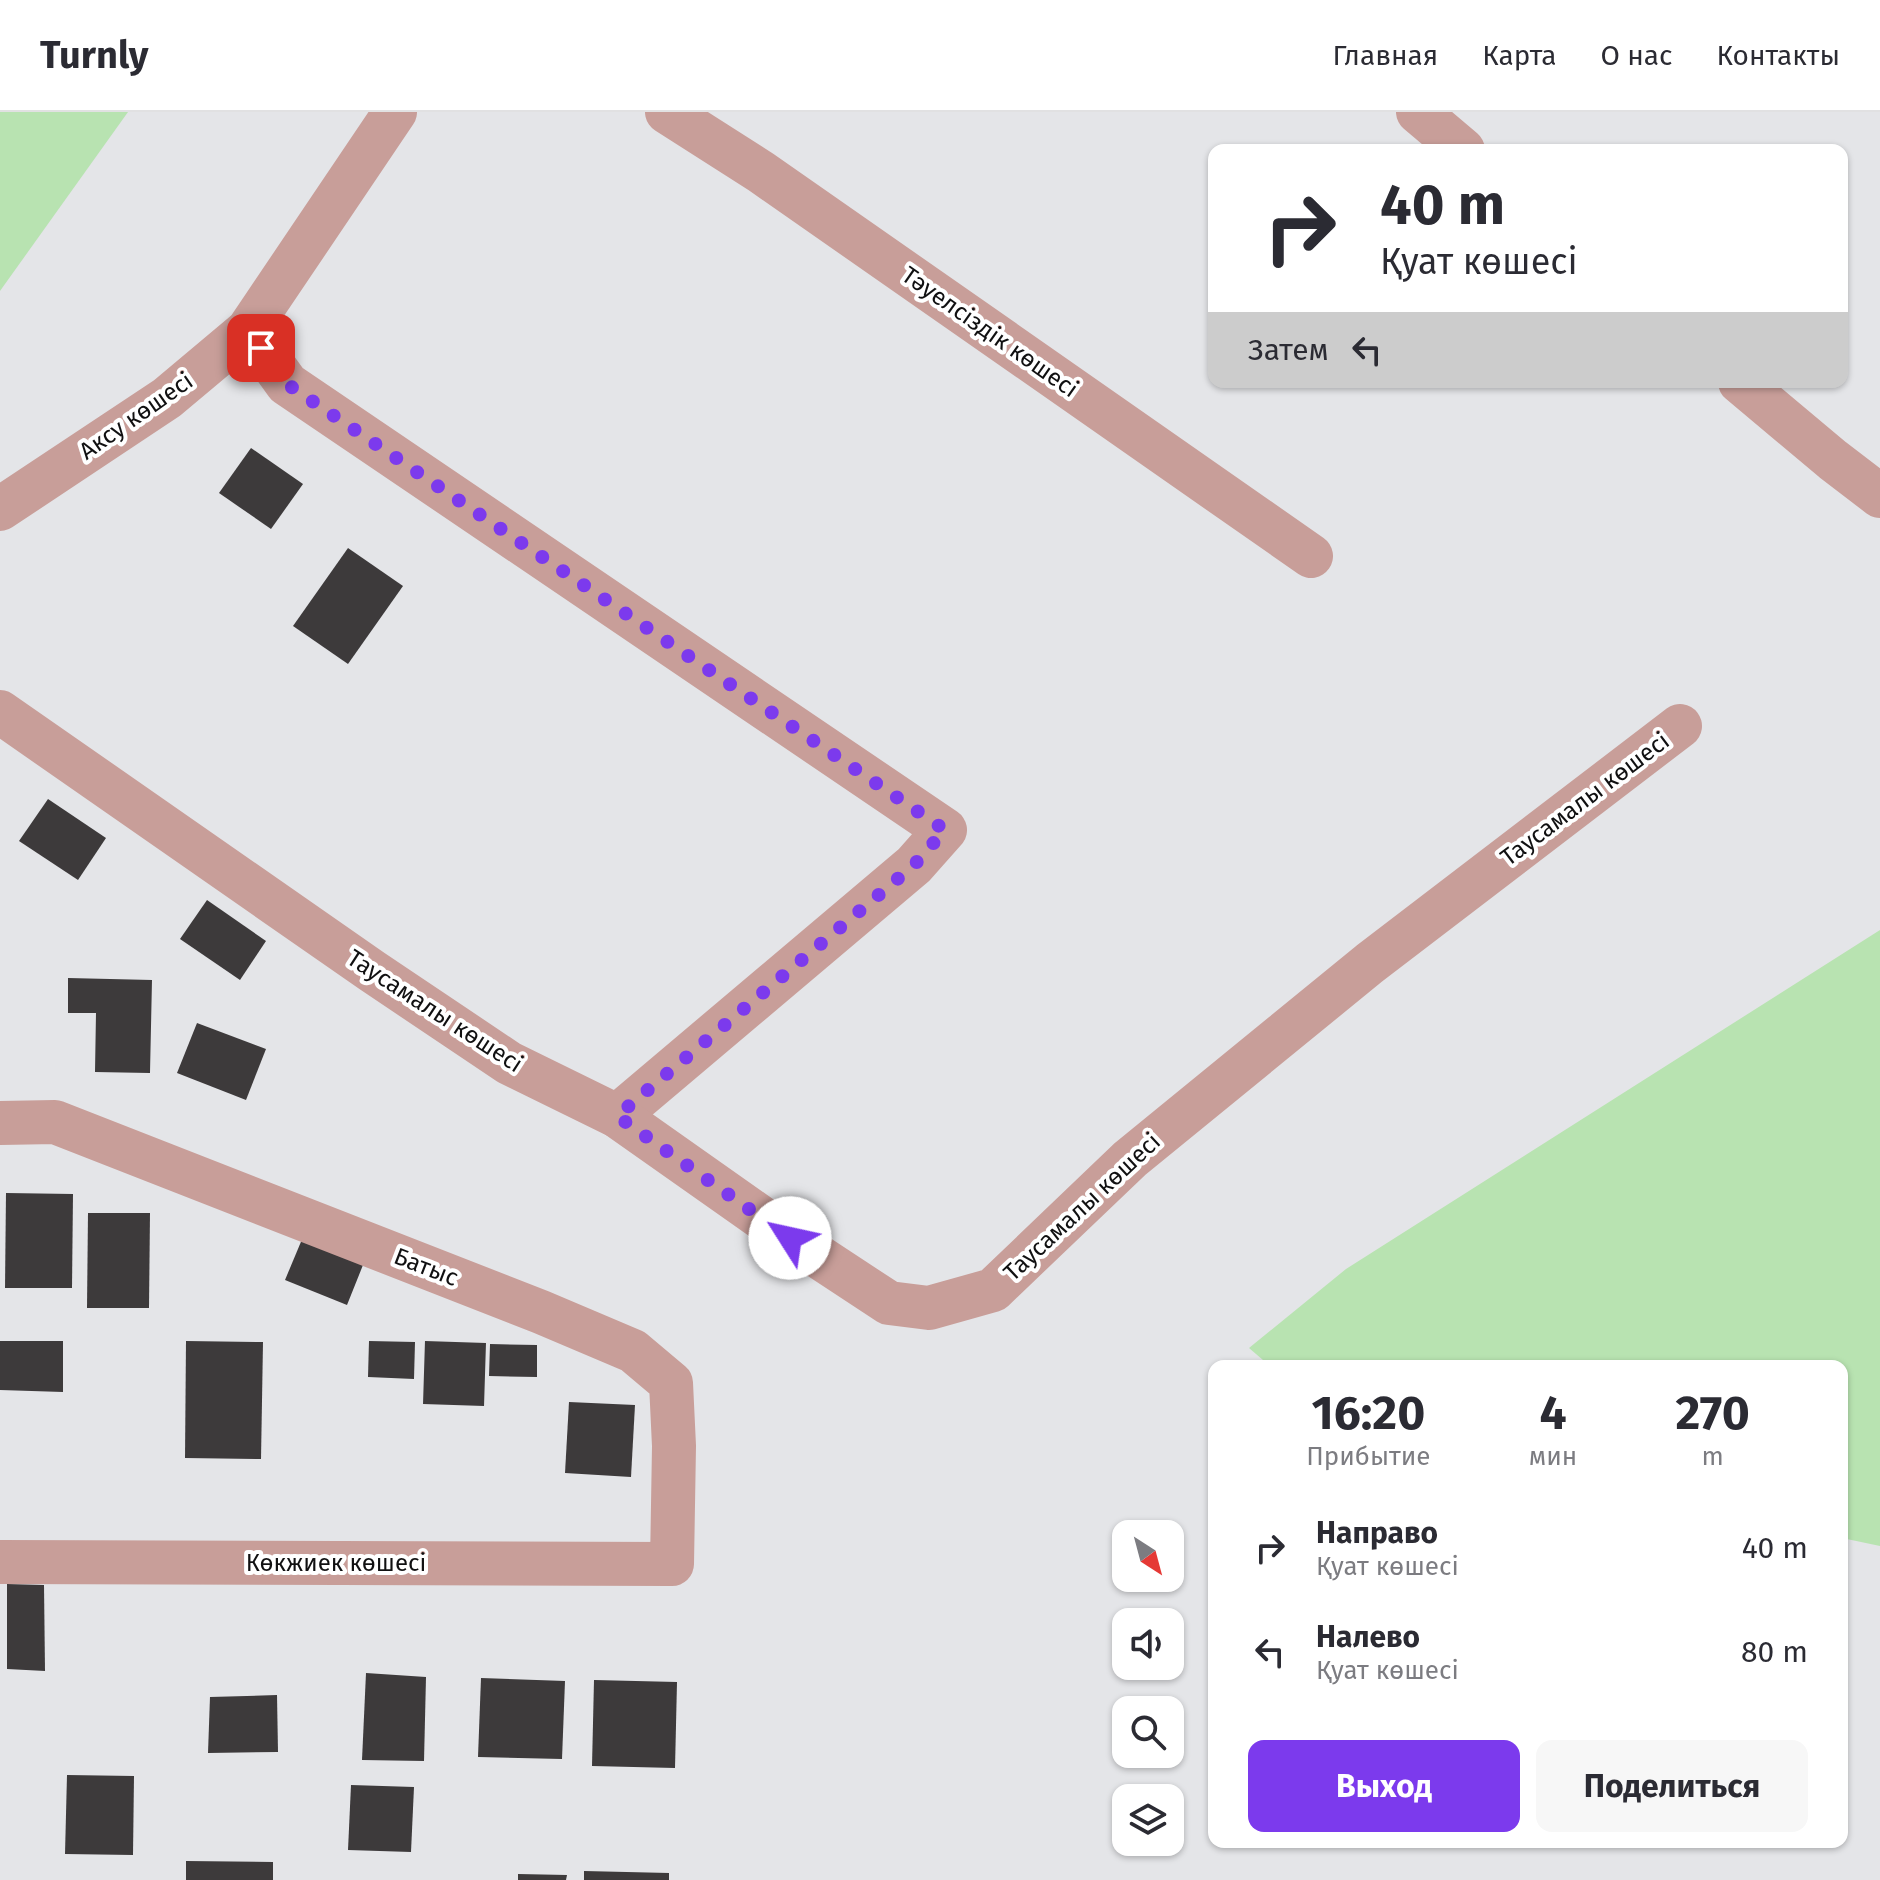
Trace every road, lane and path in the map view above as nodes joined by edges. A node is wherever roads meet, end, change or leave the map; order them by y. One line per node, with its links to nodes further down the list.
1 (395, 112): 5 (street, Аксу көшесі)
2 (667, 112): 9 (street, Тәуелсіздік көшесі)
3 (1418, 112): 4 (street)
4 (1456, 144)
5 (248, 330): 8 (street, Аксу көшесі); 12 (street)
6 (1747, 388): 7 (street)
7 (1880, 496)
8 (0, 509)
9 (1311, 556)
10 (0, 712): 12 (street, Таусамалы көшесі)
11 (1680, 726): 12 (street, Таусамалы көшесі)
12 (617, 1116)
13 (0, 1123): 15 (street, Батыс)
14 (0, 1562): 15 (street, Көкжиек көшесі)
15 (672, 1564)

